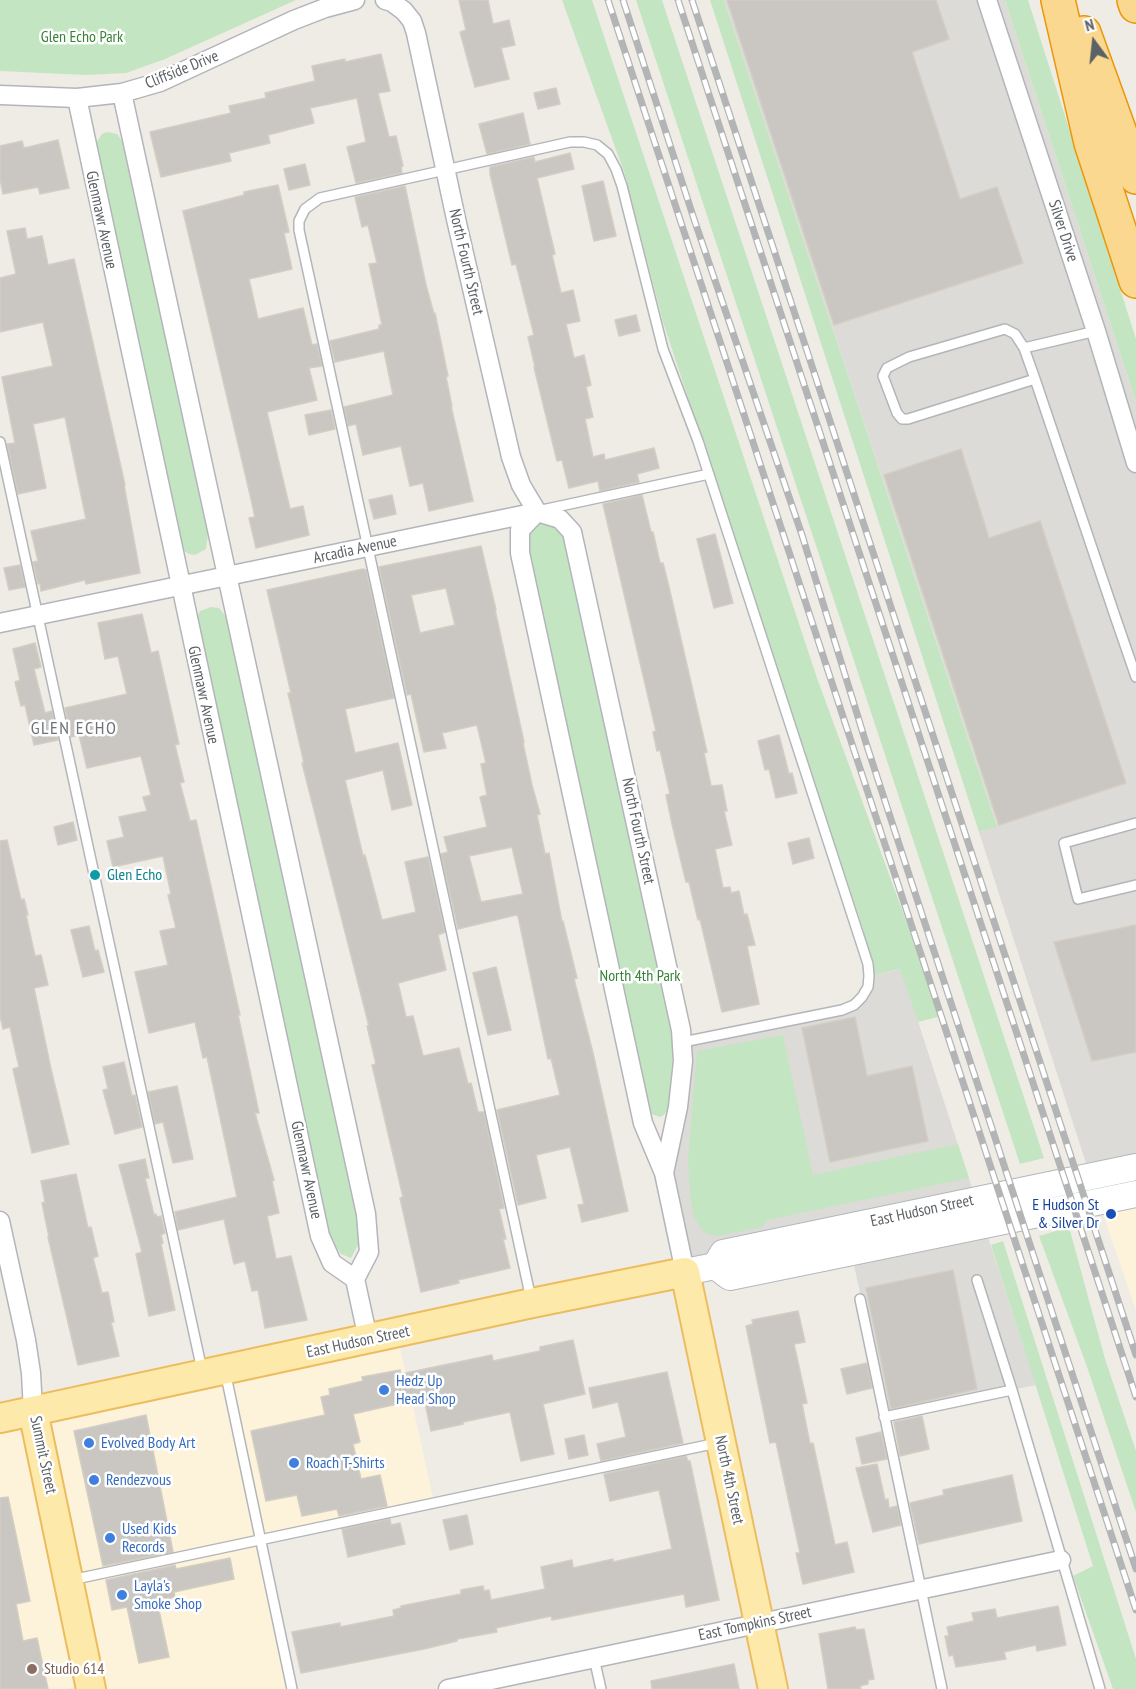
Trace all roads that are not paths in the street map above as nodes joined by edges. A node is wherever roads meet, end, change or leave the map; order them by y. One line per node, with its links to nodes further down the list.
1 (355, 0): 8 (street, Cliffside Drive)
2 (385, 0): 11 (street, North Fourth Street)
3 (987, 0): 14 (street, Silver Drive)
4 (1058, 0): 13 (highway)
5 (1073, 0): 12 (highway)
6 (1134, 0): 7 (highway)
7 (1136, 6)
8 (122, 93): 10 (street, Cliffside Drive); 22 (street)
9 (0, 95): 10 (street, Cliffside Drive)
10 (77, 98): 23 (street, Glenmawr Avenue)
11 (446, 169): 19 (lane); 20 (street, North Fourth Street); 21 (lane)
12 (1136, 177)
13 (1136, 281)
14 (1096, 331): 15 (lane); 18 (street, Silver Drive)
15 (1024, 348): 16 (lane); 16 (lane)
16 (1035, 378): 26 (lane)
17 (0, 442): 24 (lane)
18 (1136, 463)
19 (709, 474): 20 (lane, Arcadia Avenue); 29 (lane)
20 (537, 512): 21 (street, Arcadia Avenue); 29 (street, North Fourth Street); 31 (street, North Fourth Street)
21 (368, 547): 22 (street, Arcadia Avenue); 39 (lane)
22 (227, 576): 23 (street, Arcadia Avenue); 36 (street)
23 (180, 586): 24 (street, Arcadia Avenue); 36 (street, Glenmawr Avenue)
24 (38, 616): 25 (street, Arcadia Avenue); 41 (lane)
25 (0, 623)
26 (1136, 676)
27 (1136, 823): 28 (lane)
28 (1136, 885)
29 (683, 1042): 31 (street, North Fourth Street)
30 (1136, 1167): 34 (main road, East Hudson Street)
31 (664, 1173): 35 (street, North Fourth Street)
32 (1136, 1194): 34 (main road, East Hudson Street)
33 (0, 1221): 43 (street, Summit Street)
34 (715, 1266): 35 (main road, East Hudson Street)
35 (685, 1272): 39 (main road, East Hudson Street); 46 (main road, North 4th Street)
36 (355, 1279): 40 (street)
37 (976, 1280): 42 (lane)
38 (860, 1299): 44 (lane)
39 (532, 1303): 40 (main road, East Hudson Street)
40 (368, 1339): 41 (main road, East Hudson Street)
41 (214, 1373): 43 (main road, East Hudson Street); 47 (lane)
42 (1012, 1390): 44 (lane); 48 (lane)
43 (33, 1411): 45 (main road, East Hudson Street); 49 (main road, Summit Street)
44 (885, 1417): 50 (lane)
45 (0, 1418)
46 (721, 1443): 47 (lane); 51 (main road, North 4th Street)
47 (261, 1540): 49 (lane); 54 (lane)
48 (1061, 1560): 50 (street, East Tompkins Street); 59 (lane)
49 (68, 1581): 53 (main road, Summit Street)
50 (921, 1589): 51 (street, East Tompkins Street); 58 (lane)
51 (759, 1623): 52 (street, East Tompkins Street); 57 (main road, North 4th Street)
52 (594, 1658): 55 (street, East Tompkins Street); 56 (lane)
53 (91, 1689)
54 (292, 1689)
55 (448, 1689)
56 (601, 1689)
57 (773, 1689)
58 (942, 1689)
59 (1100, 1689)

